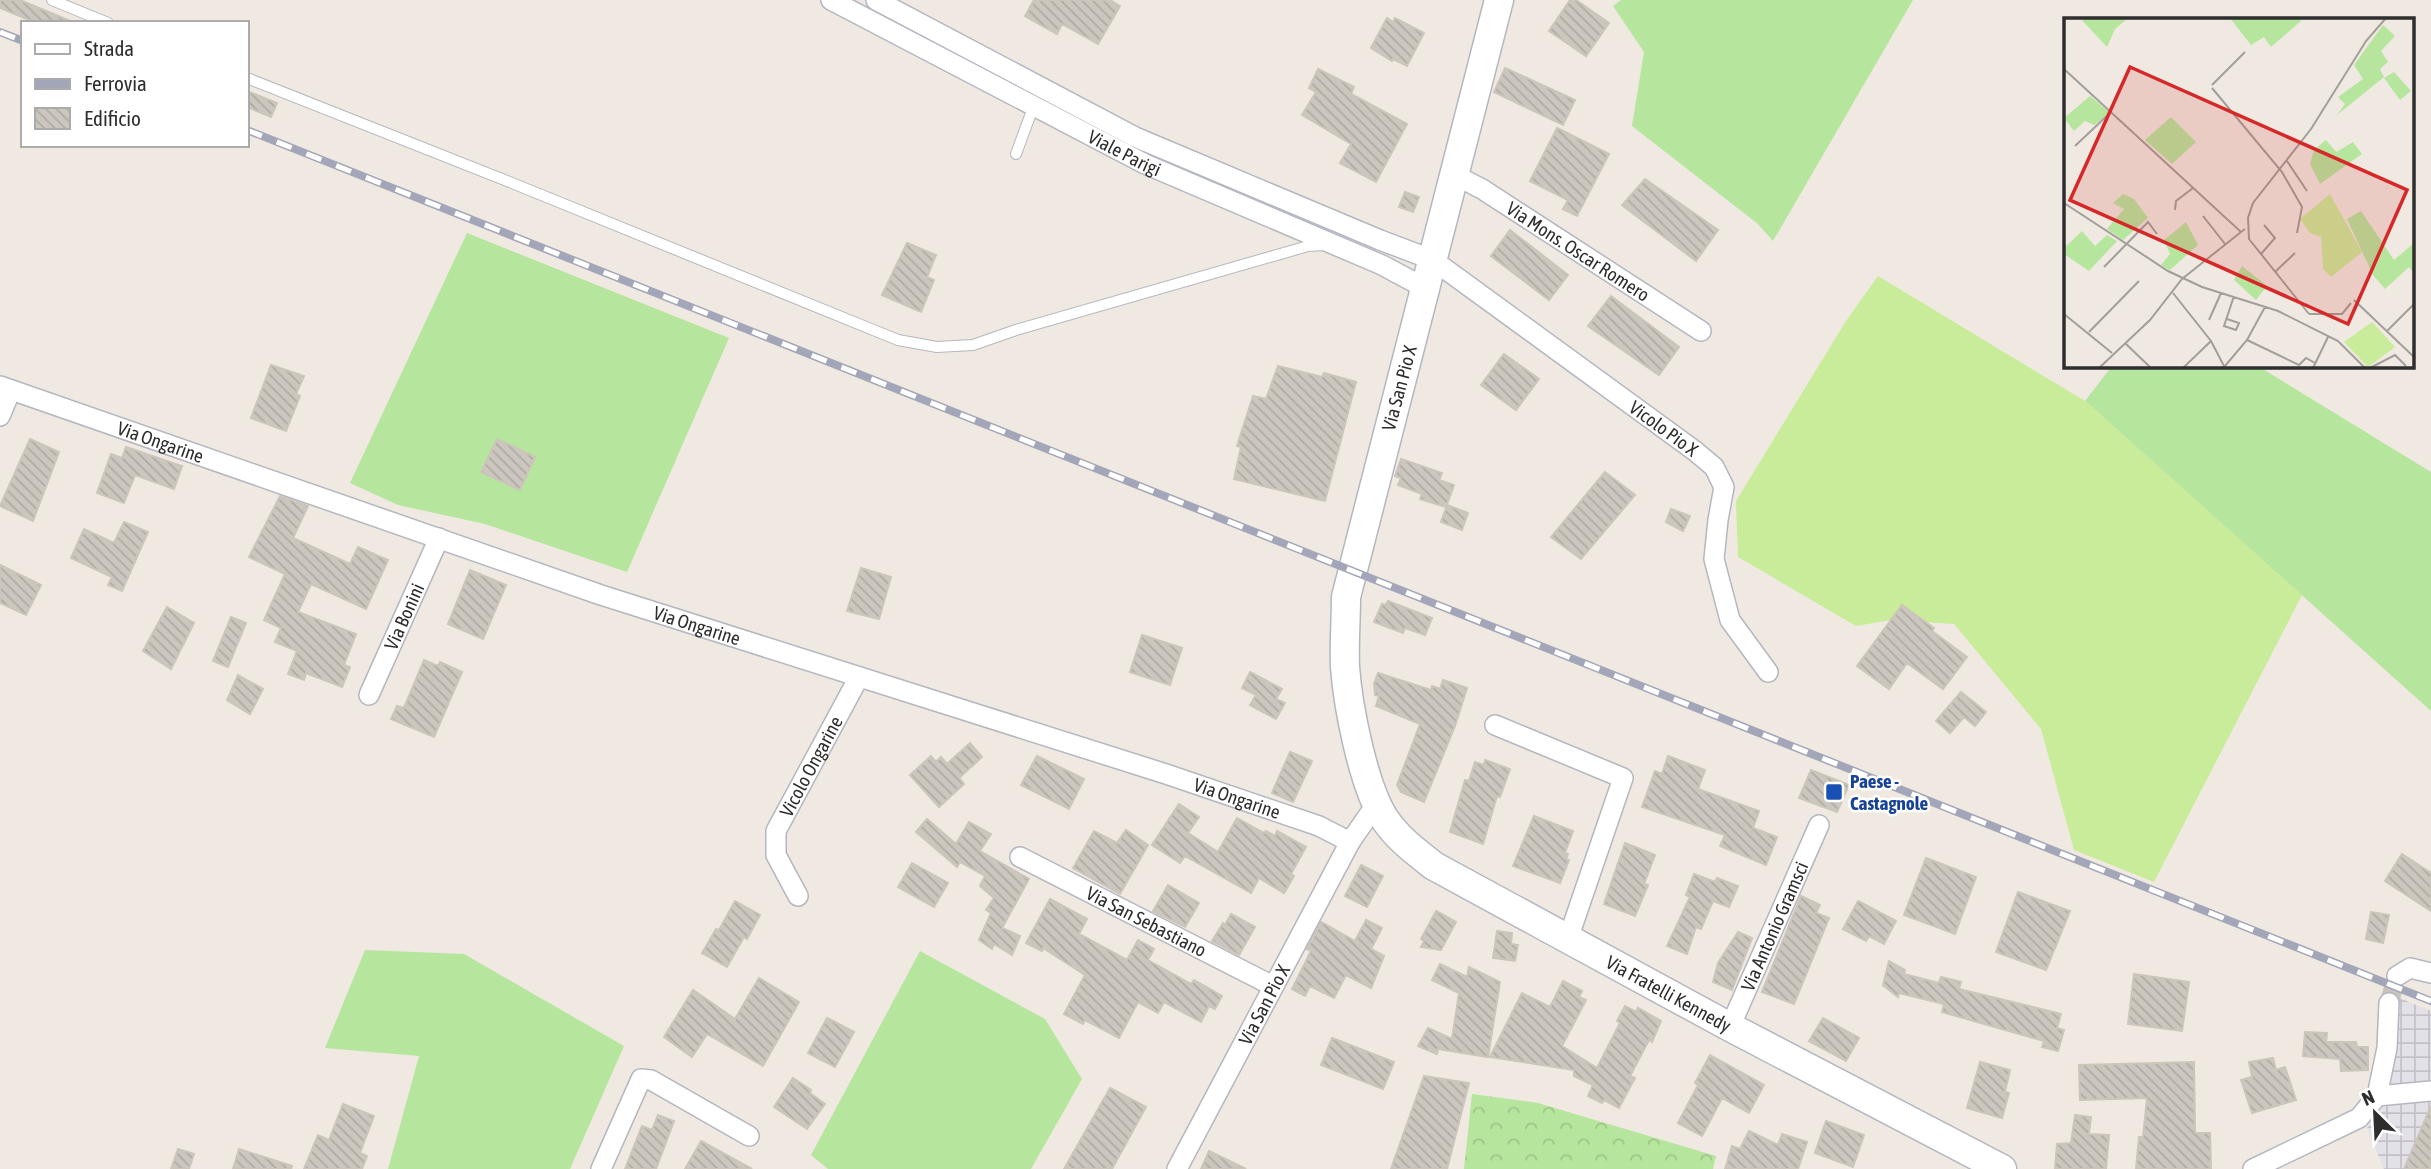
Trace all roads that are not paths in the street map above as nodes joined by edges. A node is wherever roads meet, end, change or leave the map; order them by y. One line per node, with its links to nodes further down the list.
1 (52, 0): 5 (lane)
2 (831, 0): 7 (street, Viale Parigi)
3 (876, 0): 11 (street, Viale Parigi)
4 (1499, 0): 9 (street, Via San Pio X)
5 (103, 21)
6 (248, 78): 10 (lane)
7 (1034, 106): 8 (lane); 10 (street, Viale Parigi)
8 (1016, 154)
9 (1455, 175): 11 (street, Via San Pio X); 13 (street, Via Mons. Oscar Romero)
10 (1333, 244): 12 (street, Viale Parigi)
11 (1433, 260): 12 (street, Via San Pio X); 17 (street, Vicolo Pio X)
12 (1425, 288): 21 (street, Via San Pio X)
13 (1701, 331)
14 (5, 388): 15 (street); 16 (street, Via Ongarine)
15 (0, 416)
16 (439, 538): 18 (street, Via Ongarine); 19 (street, Via Bonini)
17 (1768, 671)
18 (859, 677): 23 (street, Via Ongarine); 25 (street, Vicolo Ongarine)
19 (369, 695)
20 (1495, 724): 26 (street)
21 (1373, 791): 23 (street); 26 (street, Via Fratelli Kennedy)
22 (1819, 825): 31 (street, Via Antonio Gramsci)
23 (1350, 842): 29 (street, Via San Pio X)
24 (1020, 858): 29 (street, Via San Sebastiano)
25 (798, 896)
26 (1568, 939): 31 (street, Via Fratelli Kennedy)
27 (2431, 974): 28 (street)
28 (2397, 976)
29 (1273, 986): 36 (street, Via San Pio X)
30 (2389, 1003): 33 (street)
31 (1730, 1027): 37 (street, Via Fratelli Kennedy)
32 (2431, 1091): 33 (street)
33 (2377, 1096): 38 (street)
34 (749, 1136): 35 (street)
35 (601, 1169)
36 (1177, 1169)
37 (2002, 1169)
38 (2253, 1169)

